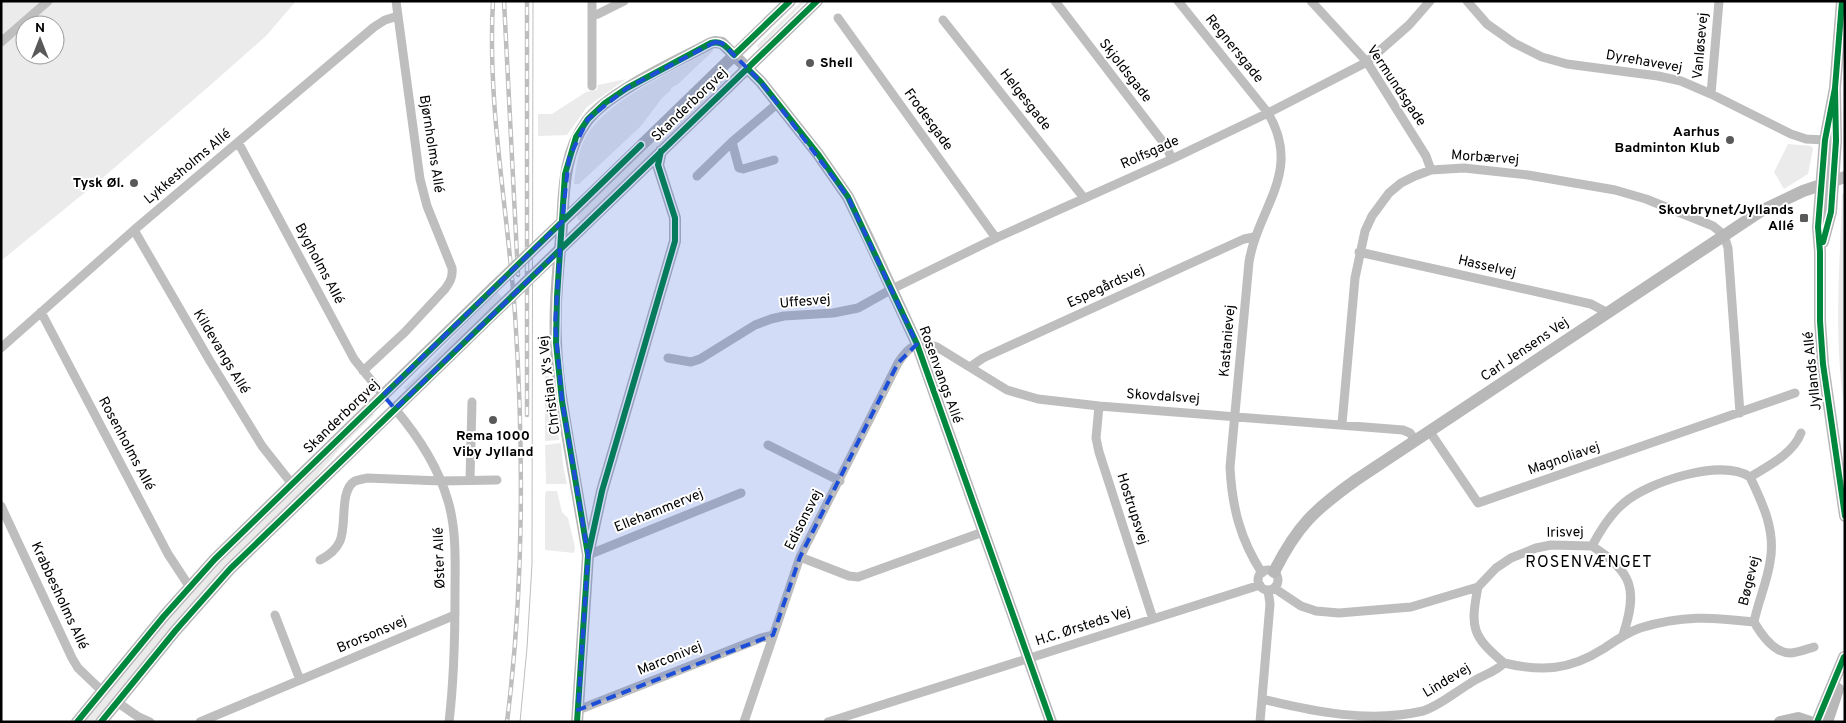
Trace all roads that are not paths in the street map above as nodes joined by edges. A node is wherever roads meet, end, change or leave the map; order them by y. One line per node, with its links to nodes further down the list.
1 (48, 1): 18 (street)
2 (396, 1): 15 (street, Bjørnholms Allé)
3 (592, 1): 14 (street)
4 (624, 1): 14 (street)
5 (790, 1): 20 (street, Skanderborgvej)
6 (817, 1): 22 (street, Skanderborgvej)
7 (1055, 1): 32 (street, Skjoldsgade)
8 (1178, 1): 27 (street, Regnersgade)
9 (1310, 1): 21 (street, Vermundsgade)
10 (1430, 1): 21 (street, Rolfsgade)
11 (1467, 1): 25 (street, Dyrehavevej)
12 (1719, 1): 25 (street, Vanløsevej)
13 (1842, 1): 19 (street, Jyllands Allé)
14 (592, 15): 23 (street)
15 (398, 16): 29 (street, Lykkesholms Allé); 50 (street, Bjørnholms Allé)
16 (838, 18): 41 (street, Frodesgade)
17 (943, 20): 37 (street, Helgesgade)
18 (1, 42)
19 (1842, 42): 24 (street, Jyllands Allé)
20 (734, 55): 22 (street, Christian X's Vej); 52 (street, Skanderborgvej, bridge); 75 (street, Christian X's Vej)
21 (1367, 62): 27 (street, Rolfsgade); 34 (street, Vermundsgade)
22 (747, 68): 26 (street, Rosenvangs Allé); 31 (street, Skanderborgvej)
23 (592, 86)
24 (1835, 88): 28 (street, Jyllands Allé); 36 (street, Jyllands Allé)
25 (1711, 94): 28 (street, Dyrehavevej)
26 (778, 103): 30 (street); 43 (street, Rosenvangs Allé)
27 (1268, 113): 32 (street, Rolfsgade); 40 (street, Kastanievej)
28 (1825, 140): 36 (street, Jyllands Allé)
29 (238, 142): 38 (street, Lykkesholms Allé); 50 (street, Bygholms Allé)
30 (732, 142): 33 (street); 35 (street)
31 (661, 151): 55 (street, Skanderborgvej, bridge); 75 (street, Christian X's Vej)
32 (1172, 159): 37 (street, Rolfsgade)
33 (774, 160)
34 (1431, 170): 39 (street, Morbærvej); 42 (street, Morbærvej)
35 (697, 176)
36 (1833, 181): 39 (street, Carl Jensens Vej); 63 (street, Jyllands Allé)
37 (1084, 198): 41 (street, Rolfsgade)
38 (134, 230): 44 (street, Lykkesholms Allé); 69 (street, Kildevangs Allé)
39 (1724, 235): 45 (street, Carl Jensens Vej); 56 (street)
40 (1254, 237): 49 (street, Espegårdsvej); 57 (street, Kastanievej)
41 (996, 238): 43 (street, Rolfsgade)
42 (1360, 252): 45 (street, Hasselvej); 58 (street, Morbærvej)
43 (892, 289): 46 (street, Rosenvangs Allé); 48 (street, Uffesvej)
44 (41, 312): 47 (street, Lykkesholms Allé); 79 (street, Rosenholms Allé)
45 (1608, 313): 59 (street, Carl Jensens Vej)
46 (917, 344): 49 (street, Skovdalsvej); 68 (street, Edisonsvej); 73 (street, Rosenvangs Allé)
47 (1, 348)
48 (668, 358)
49 (970, 367): 54 (street, Skovdalsvej)
50 (363, 371): 52 (street, Bygholms Allé)
51 (1795, 393): 56 (street, Magnoliavej)
52 (383, 395): 55 (street, Skanderborgvej); 69 (street, Skanderborgvej)
53 (472, 402): 65 (street)
54 (1099, 406): 57 (street, Skovdalsvej); 84 (street, Hostrupsvej)
55 (395, 409): 67 (street, Øster Allé); 95 (street, Skanderborgvej)
56 (1740, 412): 59 (street, Magnoliavej)
57 (1235, 416): 58 (street, Skovdalsvej); 78 (street, Kastanievej)
58 (1342, 424): 61 (street, Skovdalsvej)
59 (1430, 432): 61 (street, Carl Jensens Vej)
60 (1801, 433): 64 (street)
61 (1416, 441): 78 (street, Carl Jensens Vej)
62 (768, 445): 68 (street)
63 (1841, 468): 72 (street, Jyllands Allé)
64 (1750, 477): 74 (street, Irisvej); 85 (street, Bøgevej)
65 (470, 480): 66 (street); 67 (street)
66 (497, 480)
67 (441, 481): 77 (street); 83 (street, Øster Allé)
68 (840, 481): 76 (street, Edisonsvej)
69 (292, 484): 79 (street, Skanderborgvej)
70 (741, 493): 75 (street, Ellehammervej)
71 (1, 506): 93 (street, Krabbesholms Allé)
72 (1845, 516)
73 (983, 532): 76 (street); 90 (street, Rosenvangs Allé)
74 (1592, 546): 81 (street, Irisvej); 87 (street)
75 (588, 555): 96 (street, Christian X's Vej)
76 (800, 557): 86 (street, Edisonsvej)
77 (320, 560)
78 (1268, 572): 80 (street); 80 (street)
79 (189, 586): 93 (street, Skanderborgvej)
80 (1268, 587): 81 (street); 84 (street, H.C. Ørsteds Vej); 94 (street)
81 (1478, 588): 91 (street)
82 (276, 614): 92 (street)
83 (455, 615): 92 (street, Brorsonsvej); 101 (street, Øster Allé)
84 (1153, 619): 90 (street, H.C. Ørsteds Vej)
85 (1754, 622): 87 (street); 88 (street, Bøgevej)
86 (773, 635): 96 (street, Marconivej); 102 (street, Edisonsvej)
87 (1623, 635): 91 (street)
88 (1814, 647)
89 (1845, 656): 108 (street); 109 (street)
90 (1029, 659): 103 (street, H.C. Ørsteds Vej); 104 (street, Rosenvangs Allé)
91 (1504, 663): 94 (street, Lindevej)
92 (300, 680): 100 (street, Brorsonsvej)
93 (102, 691): 97 (street, Skanderborgvej)
94 (1262, 699): 105 (street)
95 (117, 702): 98 (street, Skanderborgvej); 99 (street)
96 (577, 716)
97 (76, 722)
98 (101, 722)
99 (150, 722)
100 (200, 722)
101 (449, 722)
102 (744, 722)
103 (828, 722)
104 (1051, 722)
105 (1260, 722)
106 (1780, 722): 107 (street)
107 (1810, 722)
108 (1817, 722)
109 (1828, 722)

